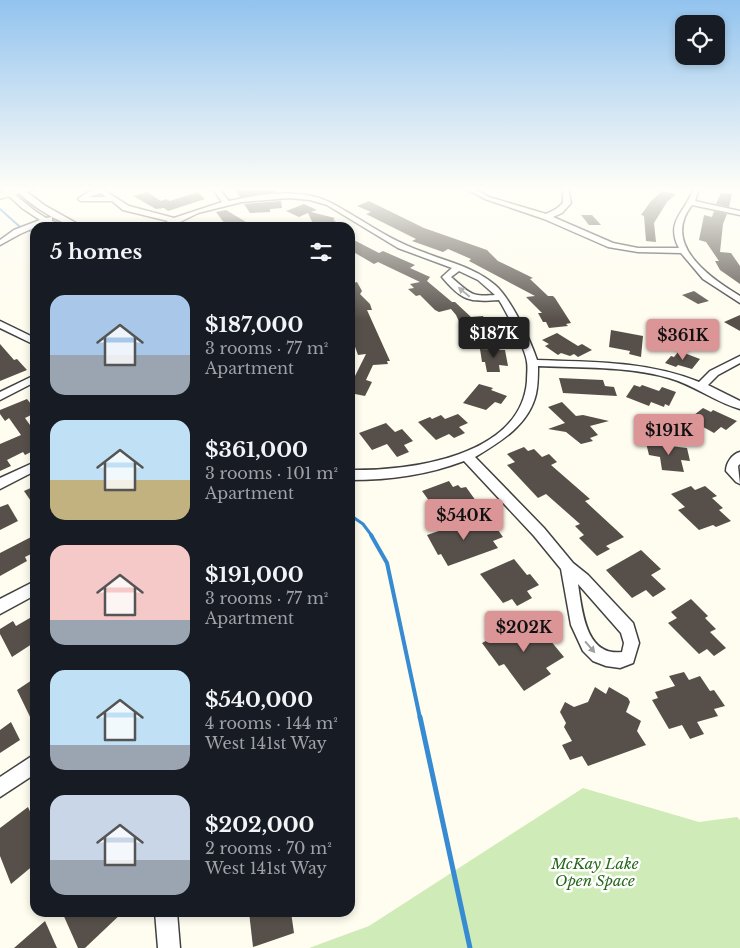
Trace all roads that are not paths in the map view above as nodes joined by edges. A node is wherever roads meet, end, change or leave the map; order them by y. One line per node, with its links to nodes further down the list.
1 (17, 232): 5 (street)
2 (375, 232): 7 (street)
3 (582, 232): 6 (street)
4 (678, 232): 6 (street)
5 (0, 243)
6 (685, 251): 9 (street)
7 (459, 267): 8 (street); 8 (street, one-way to 7)
8 (501, 296): 13 (street)
9 (740, 300)
10 (0, 325): 11 (street)
11 (30, 340)
12 (740, 359): 15 (street)
13 (533, 363): 15 (street); 18 (street)
14 (30, 381): 16 (street)
15 (701, 386): 17 (street)
16 (0, 396)
17 (740, 405)
18 (467, 456): 21 (street); 24 (street)
19 (740, 456): 22 (street)
20 (30, 469): 23 (street)
21 (355, 475)
22 (740, 479)
23 (0, 484)
24 (568, 567): 24 (street, one-way to 24)
25 (30, 589): 26 (street)
26 (0, 607)
27 (30, 767): 28 (street)
28 (0, 788)
29 (166, 917): 30 (street)
30 (169, 948)

